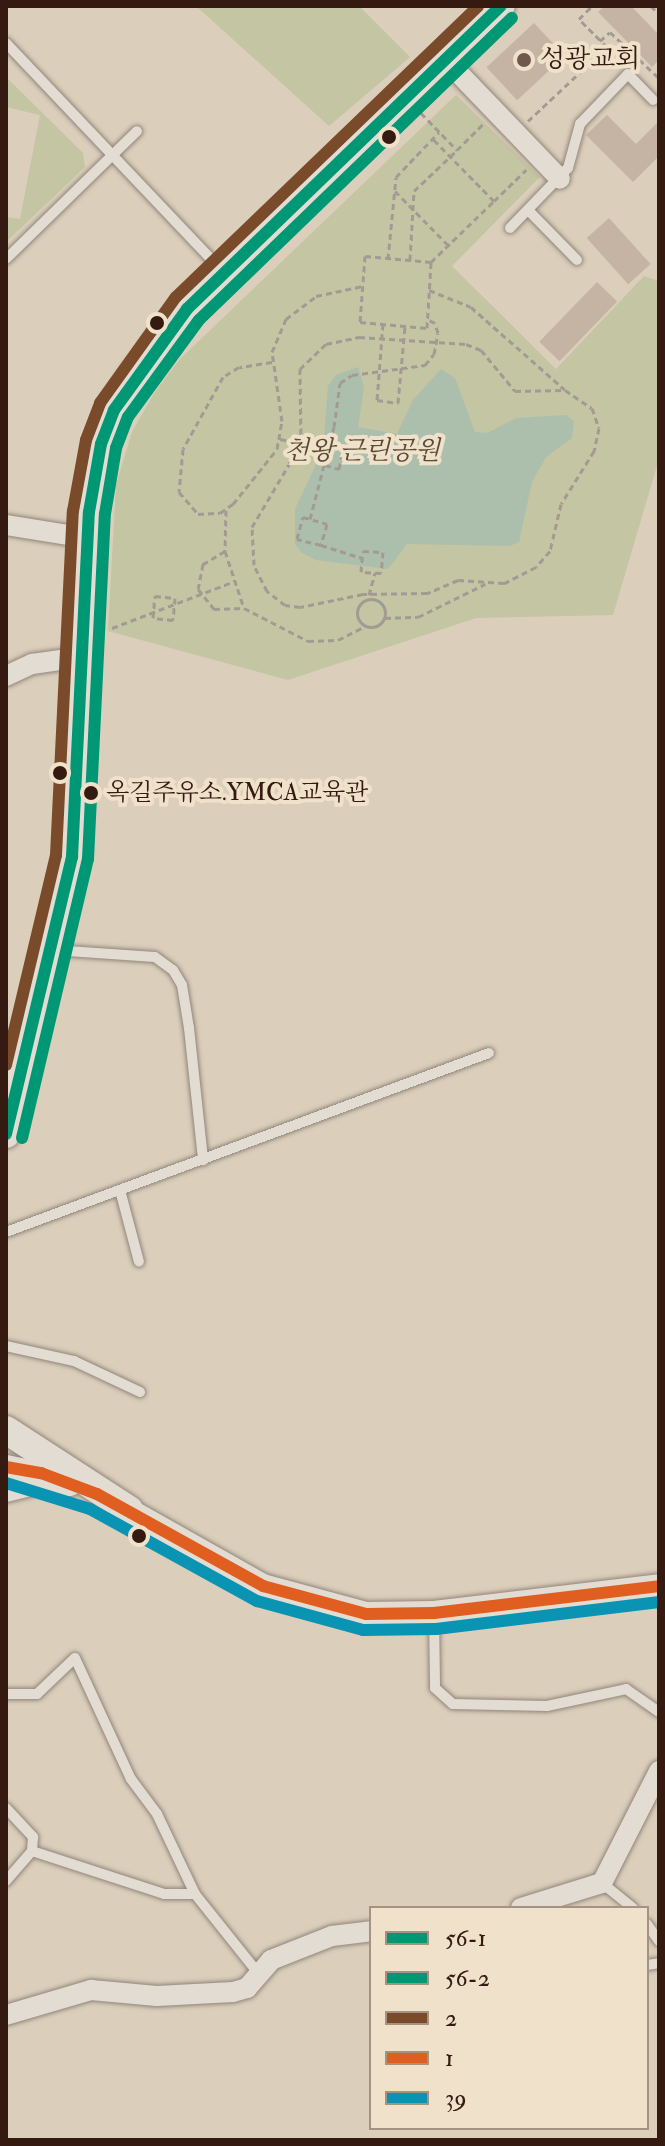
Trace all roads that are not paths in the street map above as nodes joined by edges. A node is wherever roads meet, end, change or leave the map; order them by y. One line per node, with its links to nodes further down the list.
1 (501, 6): 3 (main road)
2 (6, 43): 6 (lane)
3 (447, 61): 7 (street); 12 (main road)
4 (653, 100): 7 (lane)
5 (137, 131): 6 (lane)
6 (111, 158): 10 (lane); 12 (lane)
7 (560, 179): 8 (lane)
8 (528, 210): 9 (lane); 11 (lane)
9 (510, 228)
10 (6, 259)
11 (577, 260)
12 (225, 273): 14 (main road)
13 (6, 525): 14 (street)
14 (87, 538): 15 (main road)
15 (81, 657): 16 (street); 17 (main road)
16 (6, 676)
17 (51, 950): 19 (main road); 20 (lane)
18 (489, 1053): 20 (lane)
19 (6, 1134)
20 (203, 1160): 21 (lane)
21 (120, 1190): 22 (lane); 23 (lane)
22 (6, 1232)
23 (139, 1262)
24 (6, 1346): 25 (lane)
25 (140, 1392)
26 (6, 1430): 30 (main road)
27 (6, 1467): 28 (street)
28 (69, 1482): 29 (main road); 30 (street)
29 (6, 1488)
30 (129, 1510): 32 (street)
31 (659, 1586): 32 (street)
32 (434, 1613): 34 (lane)
33 (6, 1694): 40 (lane)
34 (659, 1712)
35 (659, 1771): 39 (street)
36 (6, 1808): 37 (lane)
37 (32, 1851): 38 (lane); 40 (lane)
38 (6, 1881)
39 (602, 1883): 41 (street); 42 (lane)
40 (195, 1894): 44 (lane)
41 (527, 1906)
42 (631, 1906)
43 (369, 1931): 44 (street)
44 (258, 1973): 45 (street)
45 (6, 2015)

